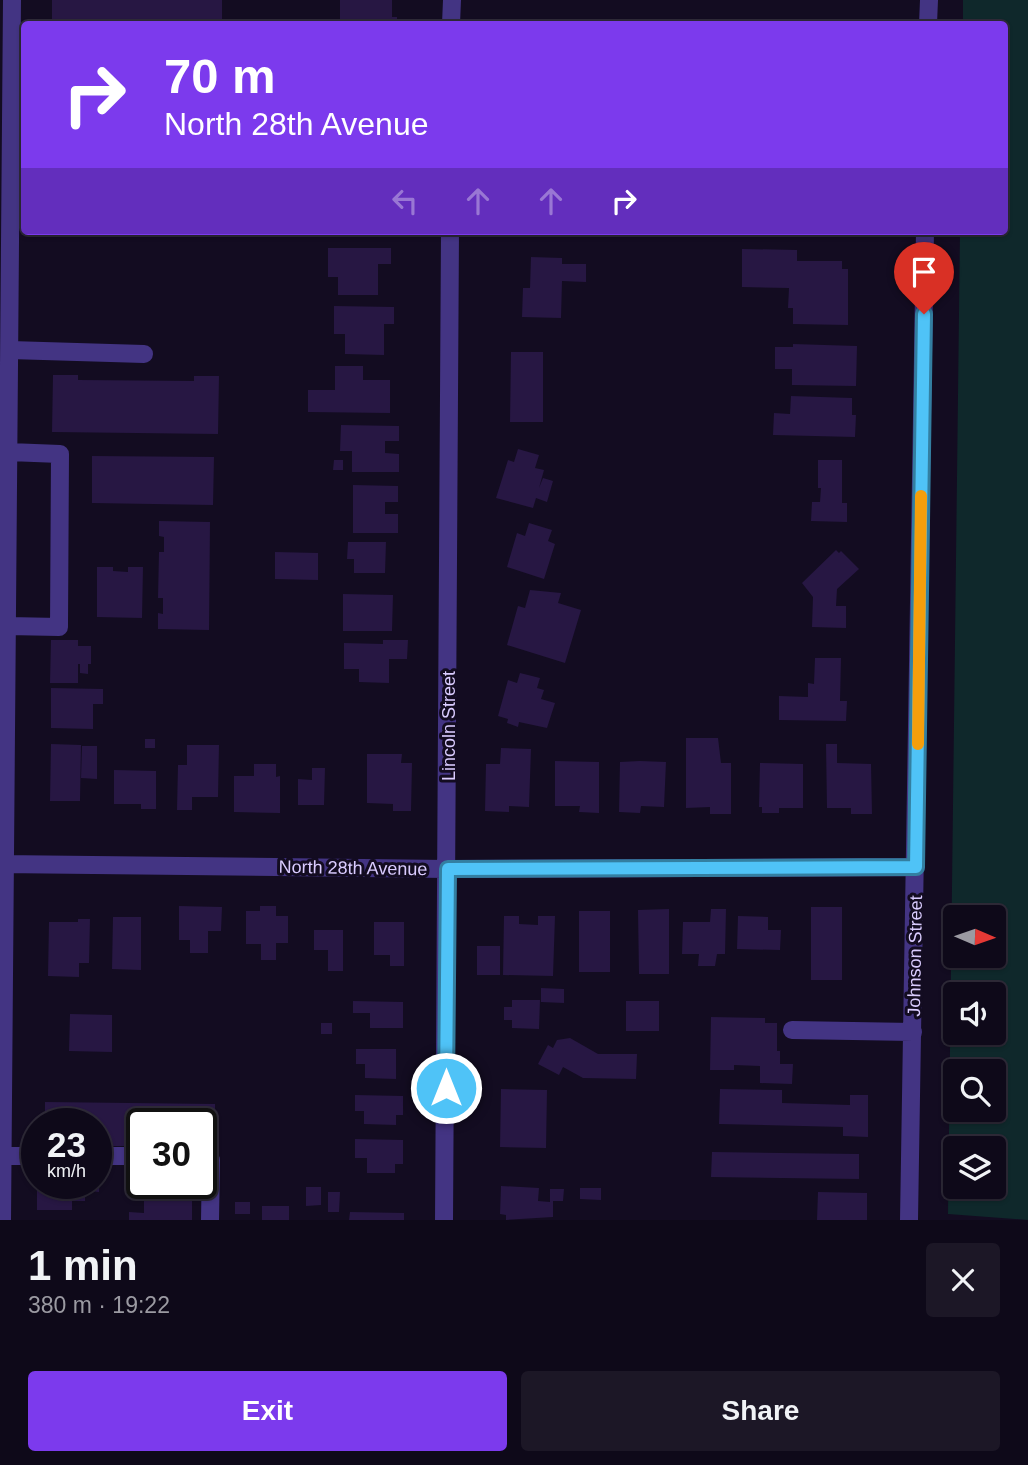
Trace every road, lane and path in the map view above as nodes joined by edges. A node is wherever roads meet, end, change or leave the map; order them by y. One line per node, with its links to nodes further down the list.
1 (12, 0): 6 (street)
2 (452, 0): 4 (street)
3 (929, 0): 5 (street)
4 (451, 21)
5 (928, 21)
6 (6, 67): 7 (street)
7 (6, 111): 8 (street)
8 (18, 129): 11 (street)
9 (450, 235): 17 (street, Lincoln Street)
10 (925, 235): 16 (street, Johnson Street)
11 (10, 350): 12 (street); 13 (street)
12 (144, 354)
13 (9, 452): 14 (street); 14 (street)
14 (8, 626): 15 (street)
15 (3, 864): 17 (street, North 28th Avenue); 18 (street)
16 (916, 867): 17 (street, North 28th Avenue); 20 (street, Johnson Street)
17 (448, 869): 26 (street, Lincoln Street)
18 (3, 916): 21 (street)
19 (792, 1030): 20 (street)
20 (914, 1032): 27 (street, Johnson Street)
21 (2, 1157): 22 (street); 24 (street)
22 (21, 1157)
23 (210, 1199): 25 (street)
24 (2, 1220)
25 (210, 1220)
26 (444, 1220)
27 (909, 1220)

